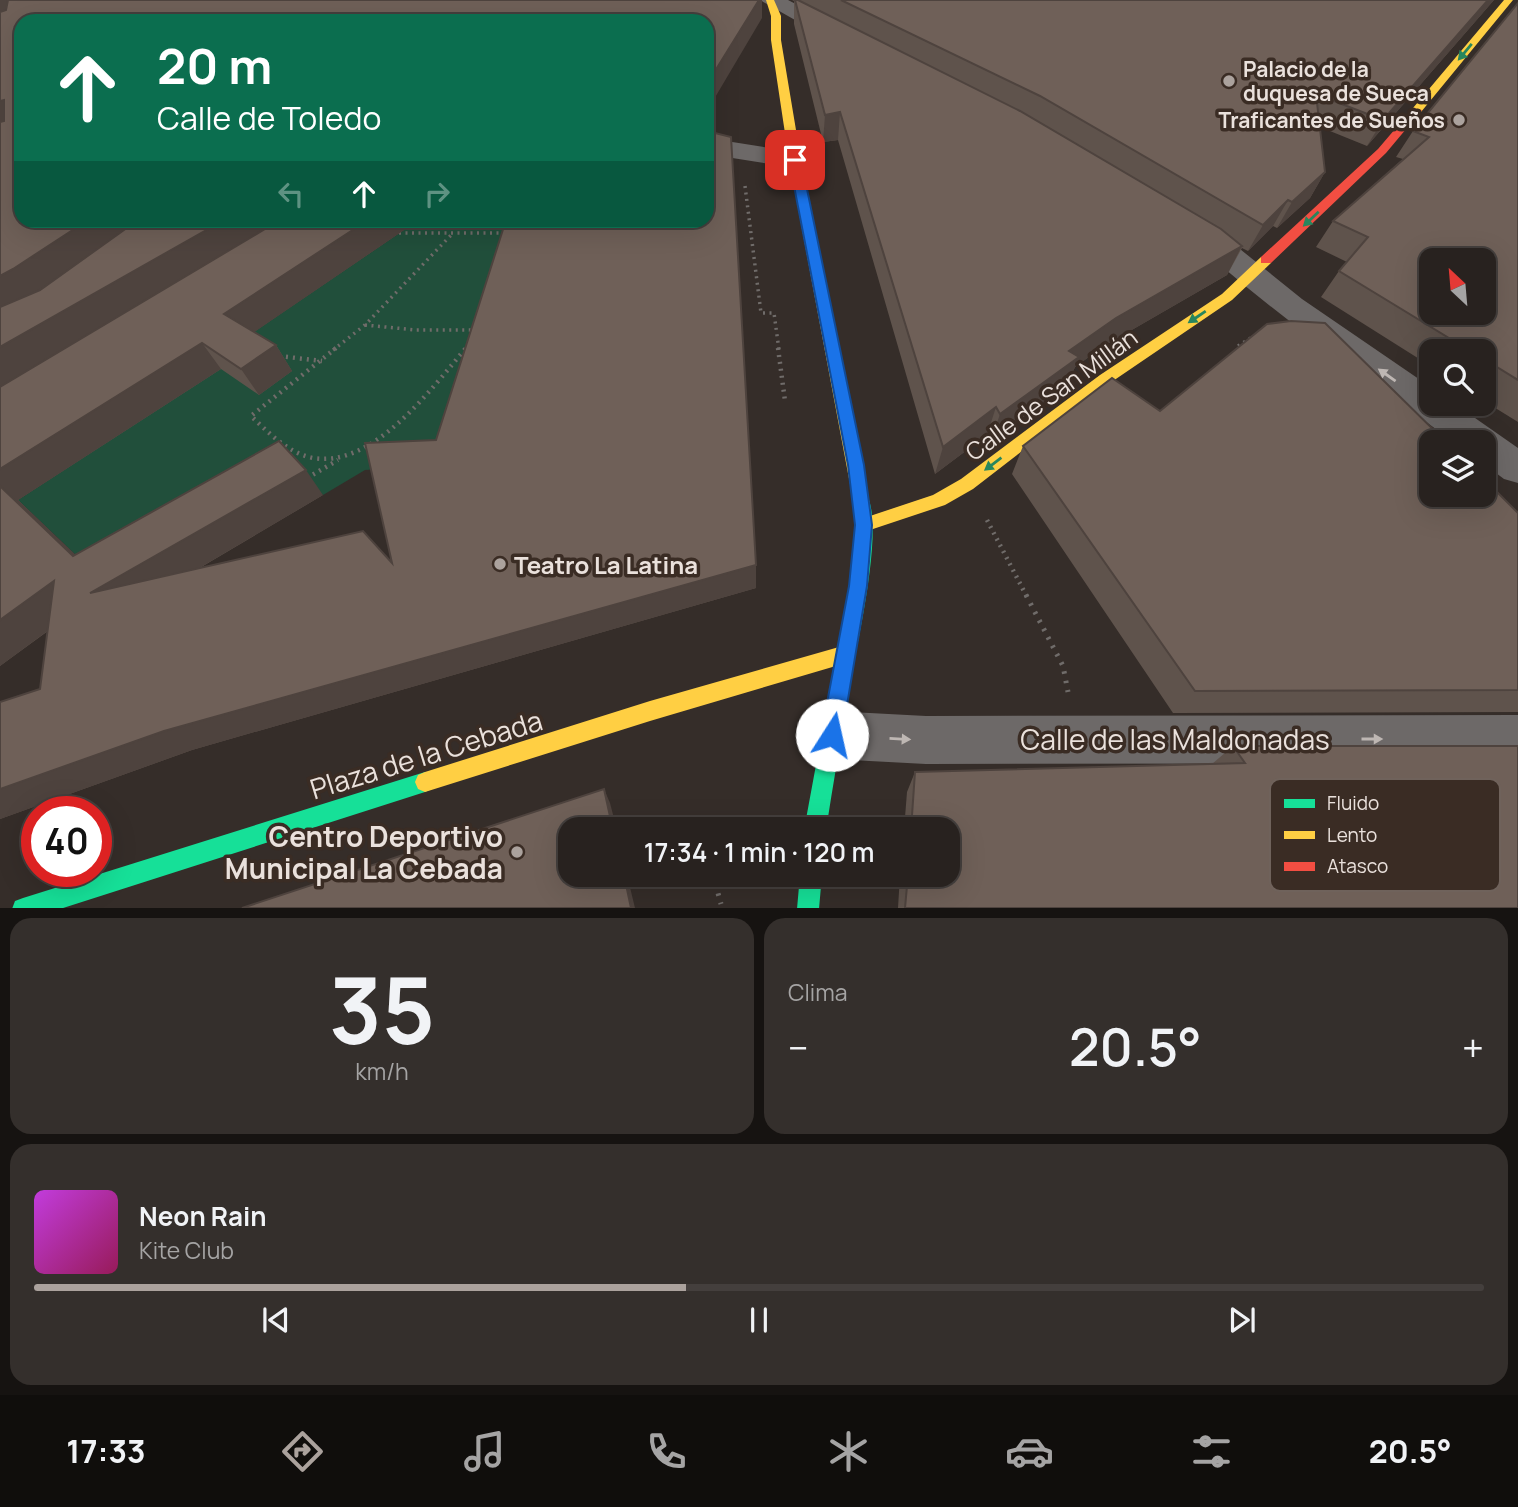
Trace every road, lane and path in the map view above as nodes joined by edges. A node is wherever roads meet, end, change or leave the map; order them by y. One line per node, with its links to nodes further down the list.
1 (771, 0): 3 (street); 6 (street)
2 (1509, 0): 11 (street, Calle de San Millán, one-way to 11)
3 (866, 49)
4 (714, 147): 5 (street)
5 (741, 152): 6 (street); 15 (path)
6 (795, 160): 22 (street)
7 (1173, 220): 11 (street)
8 (399, 233): 9 (path)
9 (453, 233): 10 (path); 12 (path)
10 (512, 233)
11 (1251, 275): 16 (street, one-way to 11); 21 (street, Calle de San Millán, one-way to 21)
12 (365, 325): 14 (path); 18 (path)
13 (270, 351): 14 (path)
14 (323, 361): 18 (path)
15 (785, 401)
16 (1465, 430)
17 (1496, 452): 19 (street)
18 (341, 457): 20 (path)
19 (1518, 468)
20 (307, 478)
21 (967, 484): 22 (street, Calle de San Millán); 24 (path)
22 (864, 525): 23 (street)
23 (846, 654): 25 (street); 31 (street, Plaza de la Cebada)
24 (1063, 666)
25 (834, 721): 26 (street, Calle de las Maldonadas, one-way to 26); 27 (street)
26 (1518, 739)
27 (817, 817)
28 (717, 887): 30 (path)
29 (810, 887): 32 (street)
30 (722, 904)
31 (23, 908)
32 (808, 908)

